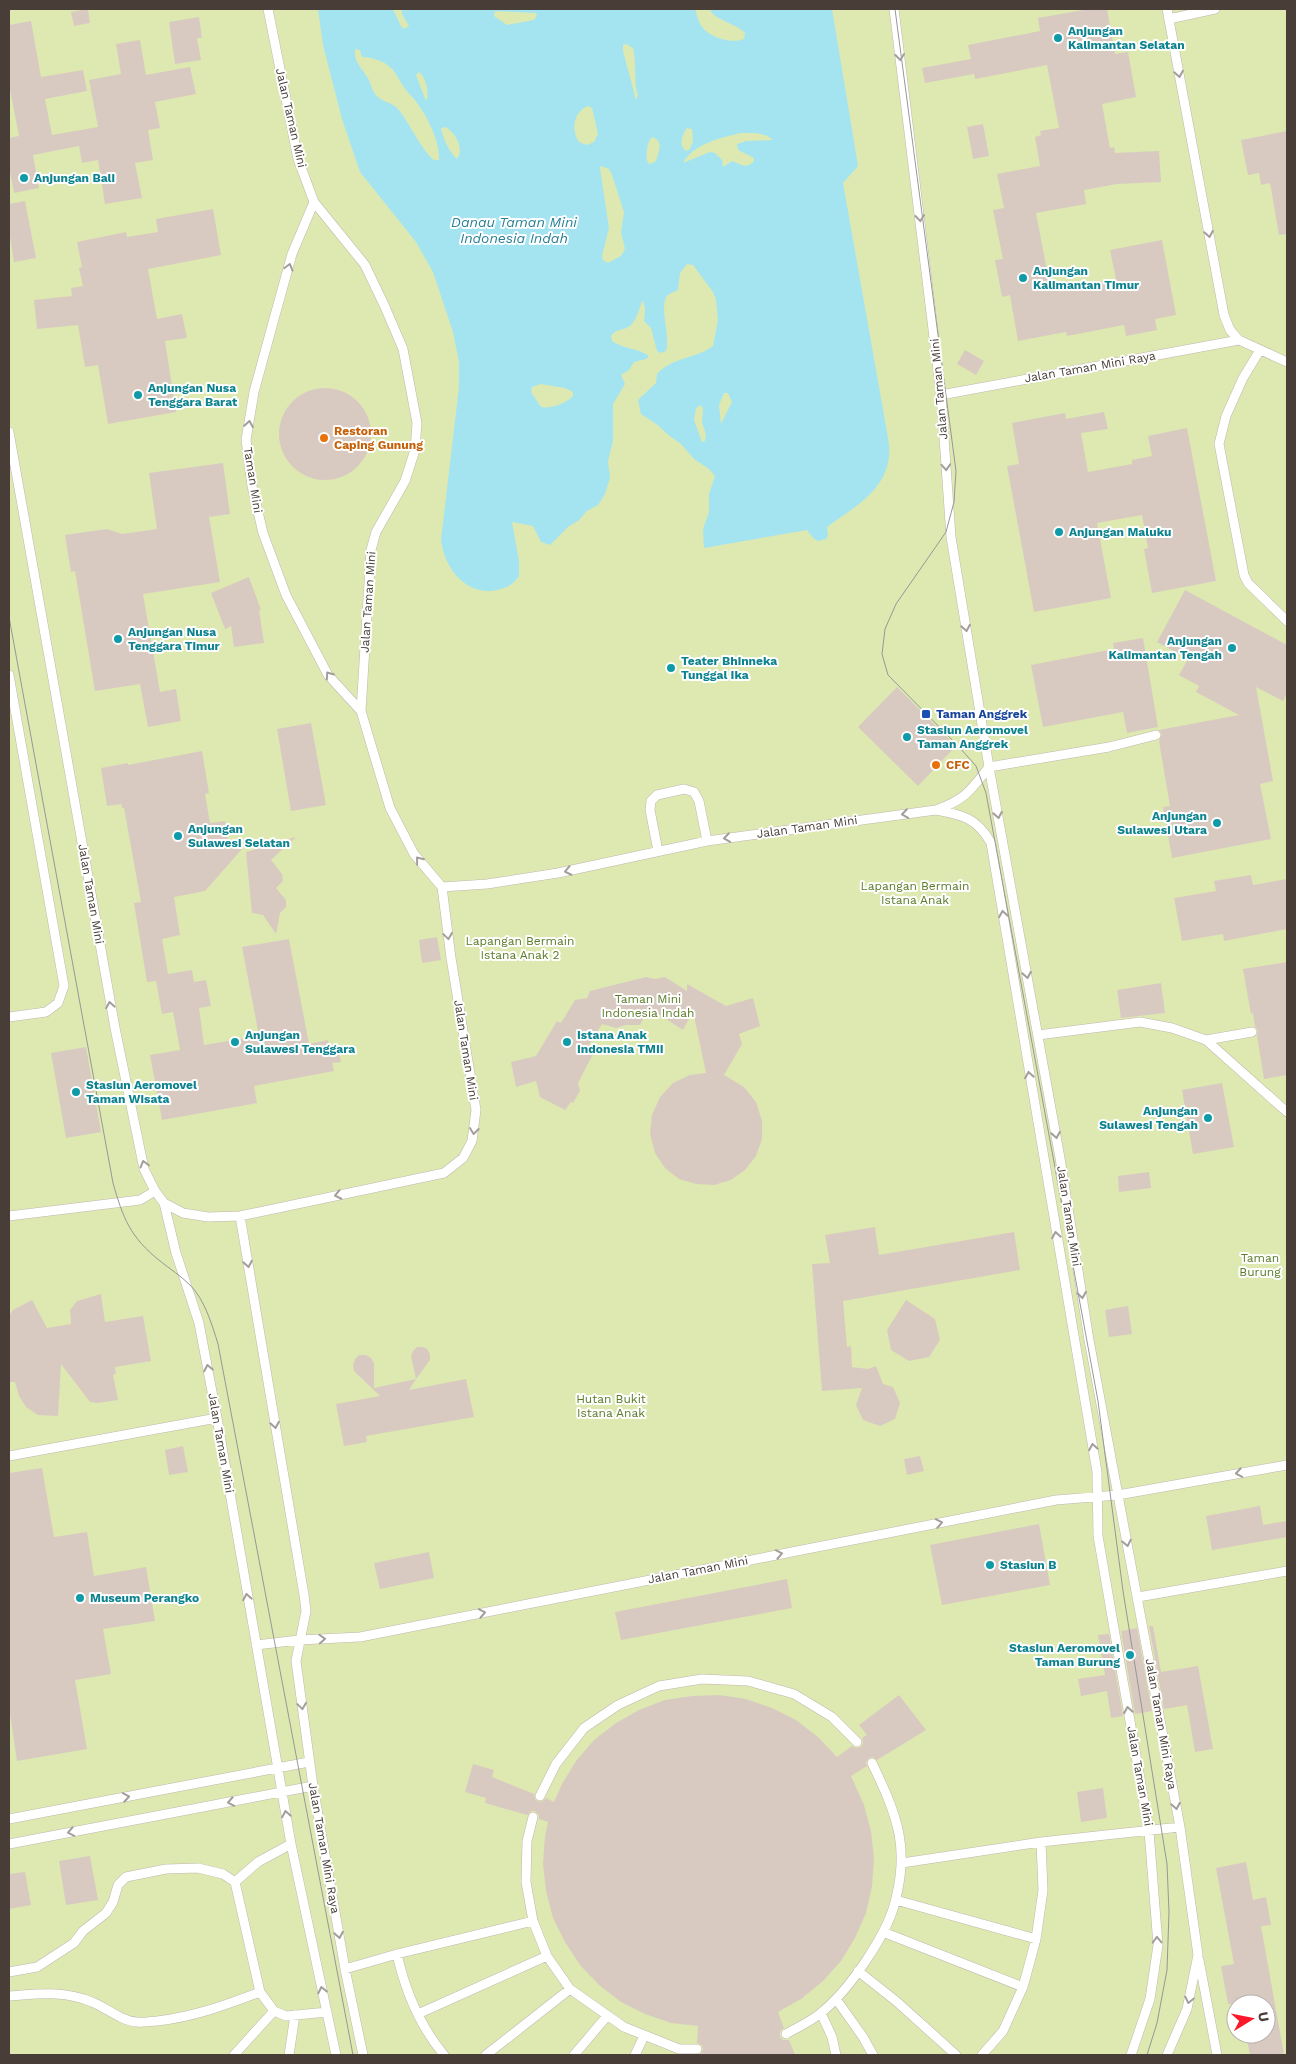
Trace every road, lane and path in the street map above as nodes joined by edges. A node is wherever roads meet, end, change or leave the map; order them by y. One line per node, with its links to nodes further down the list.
1 (268, 9): 6 (lane, Jalan Taman Mini)
2 (894, 9): 10 (lane, Jalan Taman Mini, one-way to 10)
3 (1167, 9): 5 (lane)
4 (1215, 9): 5 (lane)
5 (1169, 19): 7 (lane, one-way to 7)
6 (314, 202): 15 (lane, Jalan Taman Mini); 15 (lane, Taman Mini, one-way to 6)
7 (1239, 340): 8 (lane); 10 (lane, Jalan Taman Mini Raya)
8 (1260, 350): 9 (lane); 12 (lane)
9 (1287, 362)
10 (941, 395): 17 (lane, Jalan Taman Mini, one-way to 17)
11 (9, 432): 27 (lane, Jalan Taman Mini, one-way to 11)
12 (1287, 621)
13 (9, 678): 14 (lane)
14 (10, 698): 22 (lane)
15 (361, 711): 21 (lane, Jalan Taman Mini, one-way to 15)
16 (1156, 735): 17 (lane)
17 (989, 767): 18 (lane, Jalan Taman Mini); 24 (lane, Jalan Taman Mini, one-way to 24)
18 (936, 810): 19 (lane, Jalan Taman Mini, one-way to 19); 34 (lane, Jalan Taman Mini, one-way to 18)
19 (707, 841): 20 (lane, Jalan Taman Mini); 20 (lane)
20 (658, 851): 21 (lane, Jalan Taman Mini, one-way to 21)
21 (442, 887): 30 (lane, Jalan Taman Mini, one-way to 30)
22 (9, 1017)
23 (1252, 1032): 25 (lane)
24 (1038, 1035): 25 (lane); 35 (lane, Jalan Taman Mini, one-way to 35)
25 (1206, 1040): 26 (lane)
26 (1287, 1112)
27 (155, 1191): 28 (lane, Jalan Taman Mini); 29 (lane)
28 (164, 1204): 30 (lane, Jalan Taman Mini); 31 (lane, Jalan Taman Mini, one-way to 28)
29 (9, 1216)
30 (240, 1216): 38 (lane, one-way to 38)
31 (217, 1418): 32 (lane); 39 (lane, Jalan Taman Mini, one-way to 31)
32 (9, 1456)
33 (1287, 1465): 35 (lane, one-way to 35)
34 (1097, 1495): 35 (lane); 38 (lane, Jalan Taman Mini, one-way to 34); 50 (lane, Jalan Taman Mini, one-way to 34)
35 (1118, 1495): 37 (lane, Jalan Taman Mini Raya, one-way to 37)
36 (1287, 1571): 37 (lane)
37 (1138, 1597): 49 (lane, Jalan Taman Mini Raya, one-way to 49)
38 (299, 1640): 39 (lane, Jalan Taman Mini); 41 (lane, Jalan Taman Mini Raya, one-way to 41)
39 (256, 1645): 43 (lane)
40 (857, 1742): 46 (lane)
41 (309, 1762): 43 (lane); 44 (lane, Jalan Taman Mini Raya)
42 (872, 1763): 54 (lane)
43 (278, 1769): 45 (lane); 48 (lane, one-way to 43)
44 (313, 1786): 45 (lane); 63 (lane, Jalan Taman Mini Raya, one-way to 63)
45 (282, 1792): 52 (lane, one-way to 52); 53 (lane, one-way to 45)
46 (540, 1796)
47 (534, 1817): 57 (lane)
48 (9, 1819)
49 (1180, 1827): 50 (lane); 61 (lane, Jalan Taman Mini Raya)
50 (1149, 1831): 51 (lane); 93 (lane, Jalan Taman Mini, one-way to 50)
51 (1041, 1842): 54 (lane); 59 (lane)
52 (9, 1844)
53 (291, 1844): 55 (lane); 72 (lane, one-way to 53)
54 (902, 1863): 56 (lane)
55 (235, 1882): 65 (lane); 68 (lane)
56 (896, 1900): 58 (lane); 59 (lane)
57 (533, 1921): 60 (lane); 62 (lane)
58 (883, 1932): 64 (lane); 66 (lane)
59 (1036, 1939): 66 (lane)
60 (396, 1954): 63 (lane); 74 (lane)
61 (1198, 1954): 94 (lane, Jalan Taman Mini Raya, one-way to 94); 95 (lane, Jalan Taman Mini Raya)
62 (547, 1956): 67 (lane); 74 (lane)
63 (345, 1969): 84 (lane, Jalan Taman Mini Raya)
64 (858, 1971): 70 (lane); 91 (lane)
65 (9, 1972)
66 (1023, 1987): 92 (lane)
67 (570, 1989): 76 (lane); 86 (lane)
68 (260, 1992): 69 (lane); 71 (lane)
69 (9, 1996)
70 (836, 1999): 73 (lane); 90 (lane)
71 (274, 2011): 75 (lane); 81 (lane)
72 (327, 2012): 75 (lane); 83 (lane)
73 (821, 2013): 77 (lane); 89 (lane)
74 (418, 2014): 85 (lane)
75 (295, 2015): 82 (lane)
76 (606, 2016): 78 (lane); 87 (lane)
77 (786, 2034)
78 (644, 2036): 80 (lane); 88 (lane)
79 (697, 2050): 80 (lane)
80 (679, 2052)
81 (234, 2055)
82 (290, 2055)
83 (336, 2055)
84 (363, 2055)
85 (444, 2055)
86 (486, 2055)
87 (574, 2055)
88 (635, 2055)
89 (836, 2055)
90 (874, 2055)
91 (956, 2055)
92 (982, 2055)
93 (1132, 2055)
94 (1167, 2055)
95 (1217, 2055)

